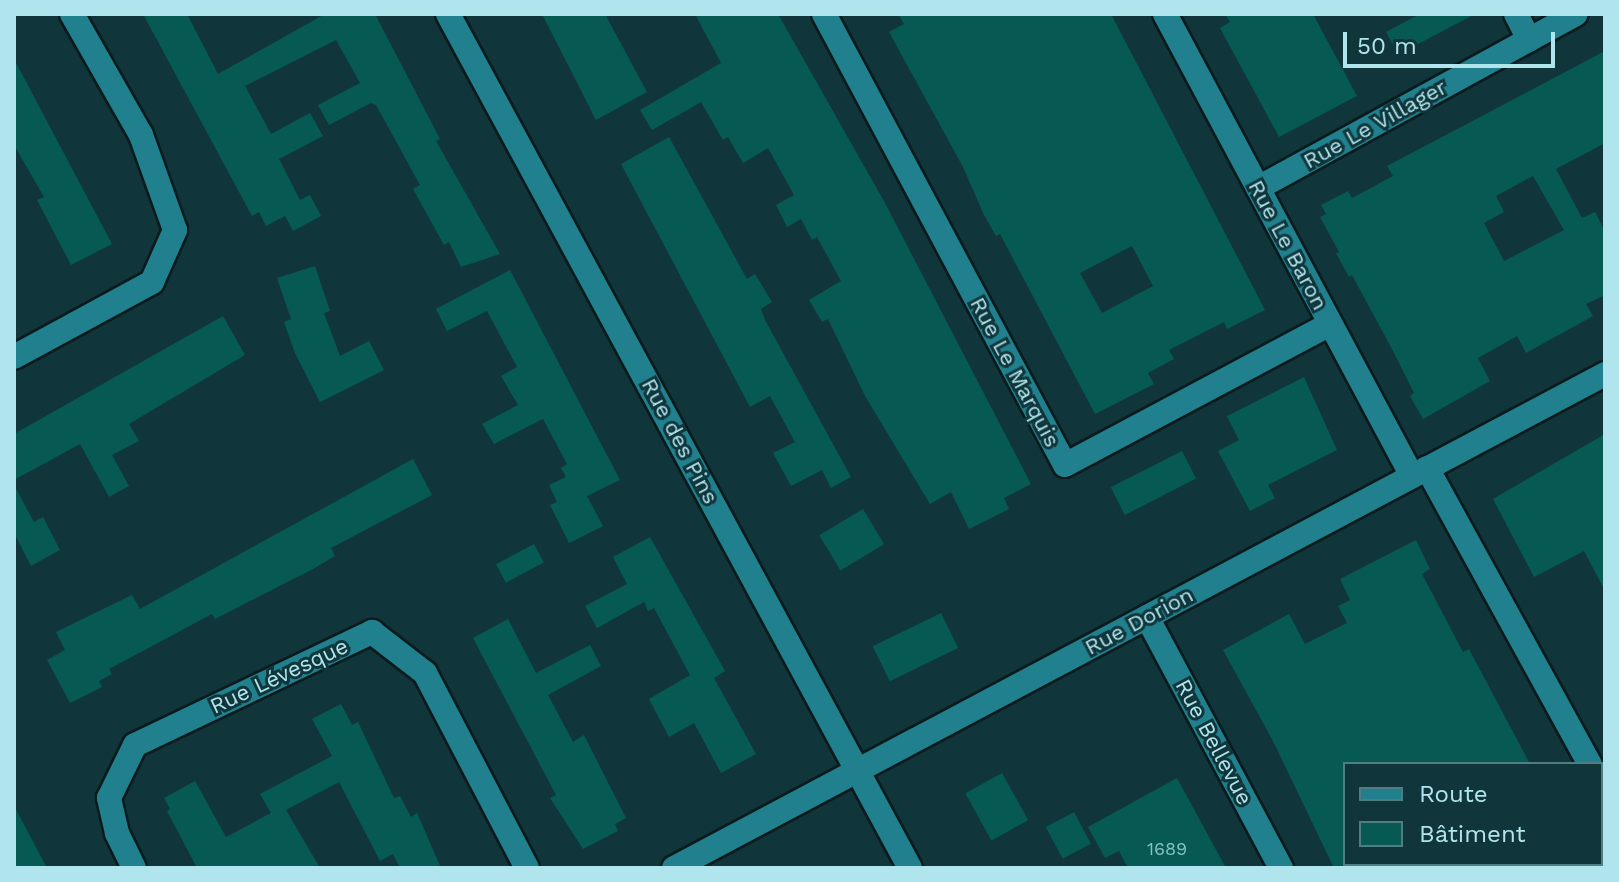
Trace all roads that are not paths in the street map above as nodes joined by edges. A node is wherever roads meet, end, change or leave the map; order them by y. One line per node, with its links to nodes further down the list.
1 (72, 14): 10 (street)
2 (448, 14): 15 (street, Rue des Pins)
3 (824, 14): 9 (street, Rue Le Marquis)
4 (1165, 14): 8 (street, Rue Le Baron)
5 (1516, 14): 7 (street)
6 (1576, 14): 7 (street, Rue Le Villager)
7 (1529, 40): 8 (street, Rue Le Villager)
8 (1258, 188): 9 (street, Rue Le Baron)
9 (1330, 324): 12 (street, Rue Le Baron)
10 (14, 357)
11 (1605, 374): 12 (street, Rue Dorion)
12 (1419, 472): 13 (street, Rue Dorion); 14 (street, Rue Le Baron)
13 (1147, 617): 15 (street, Rue Dorion); 20 (street, Rue Bellevue)
14 (1589, 762)
15 (858, 770): 18 (street, Rue Dorion); 19 (street, Rue des Pins)
16 (134, 868): 17 (street, Rue Lévesque)
17 (527, 868)
18 (674, 868)
19 (910, 868)
20 (1281, 868)

